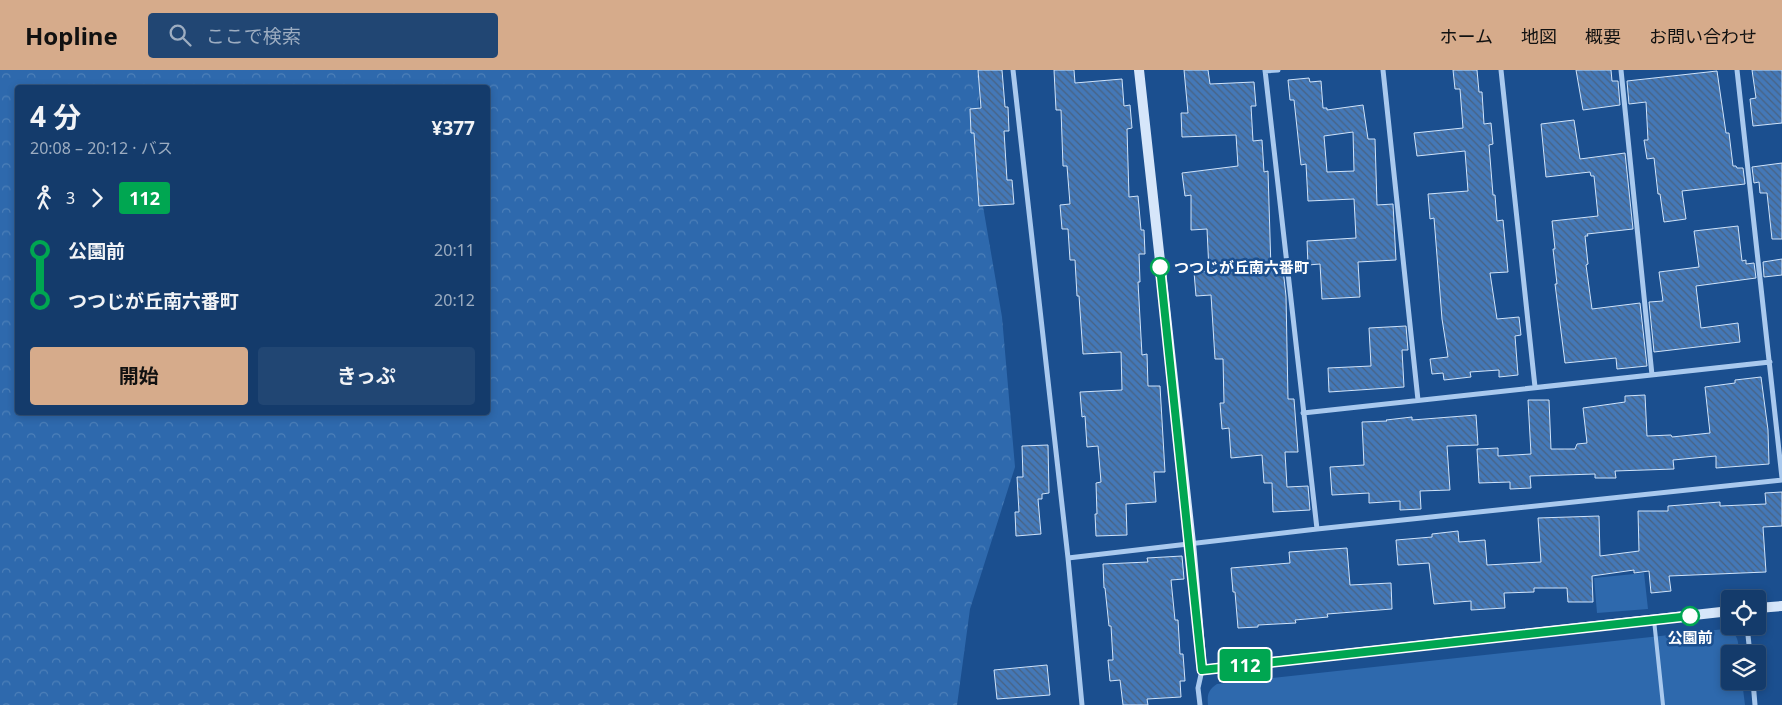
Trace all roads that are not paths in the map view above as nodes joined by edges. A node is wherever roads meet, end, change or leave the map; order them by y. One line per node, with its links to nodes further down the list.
1 (1013, 70): 17 (street)
2 (1139, 70): 16 (street)
3 (1278, 70): 8 (street)
4 (1383, 70): 12 (street)
5 (1501, 70): 11 (street)
6 (1621, 70): 10 (street)
7 (1737, 70): 9 (street)
8 (1265, 71): 13 (street)
9 (1770, 362): 10 (street); 14 (street)
10 (1652, 375): 11 (street)
11 (1535, 387): 12 (street)
12 (1418, 400): 13 (street)
13 (1303, 413): 15 (street)
14 (1782, 479): 15 (street)
15 (1317, 529): 16 (street)
16 (1190, 544): 17 (street); 22 (street)
17 (1068, 558): 24 (street)
18 (1782, 606): 19 (street)
19 (1766, 607)
20 (1721, 613): 21 (street)
21 (1654, 620): 22 (street); 26 (lane)
22 (1202, 670): 25 (street)
23 (1754, 690): 27 (street)
24 (1082, 705)
25 (1200, 705)
26 (1663, 705)
27 (1756, 705)

